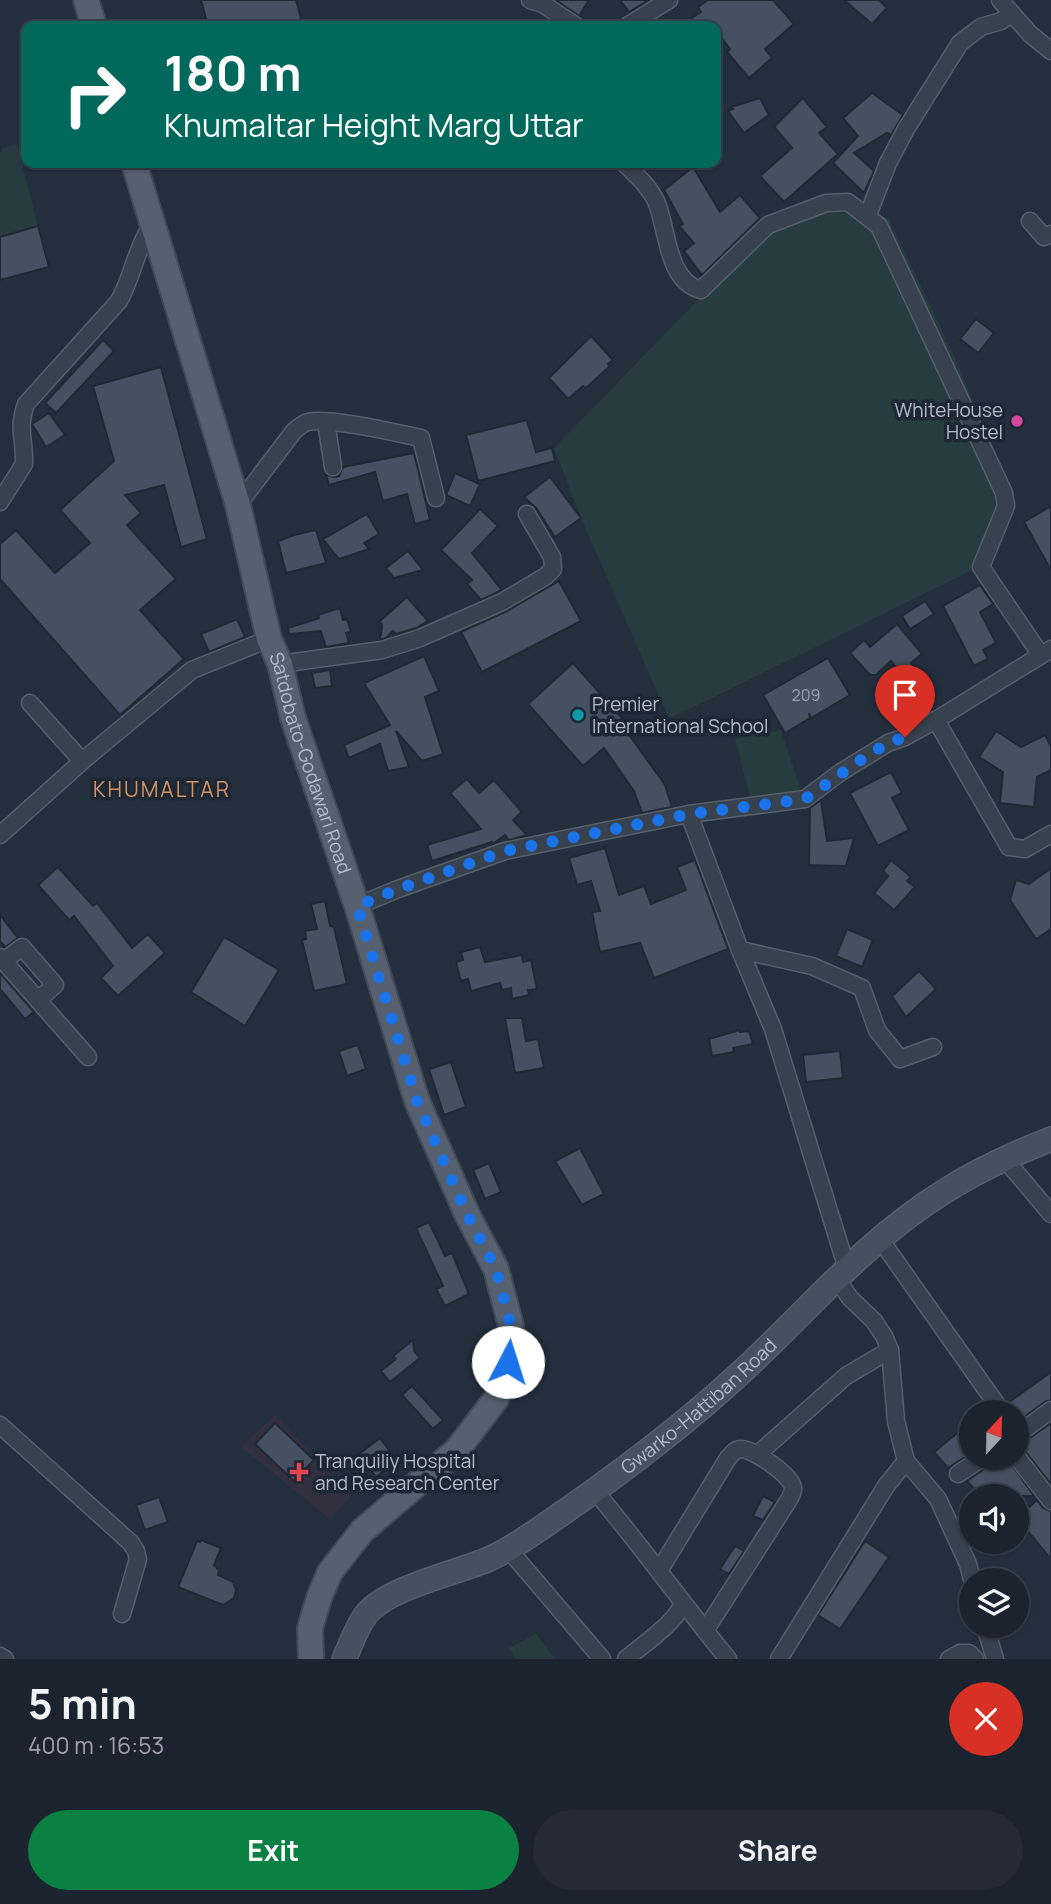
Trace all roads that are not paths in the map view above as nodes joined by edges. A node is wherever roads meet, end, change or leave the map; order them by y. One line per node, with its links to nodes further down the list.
1 (86, 0): 6 (main road)
2 (530, 0): 7 (street)
3 (668, 0): 8 (street)
4 (1000, 0): 5 (street)
5 (1011, 13): 9 (street); 12 (street)
6 (92, 21)
7 (568, 21)
8 (635, 21)
9 (1050, 48)
10 (136, 168): 14 (main road, Satdobato-Godawari Road)
11 (628, 168): 12 (street)
12 (868, 215): 23 (street)
13 (1030, 221): 15 (street)
14 (153, 224): 19 (street); 20 (main road, Satdobato-Godawari Road)
15 (1051, 234)
16 (326, 422): 17 (street); 18 (street); 20 (street)
17 (333, 467)
18 (436, 498)
19 (0, 502)
20 (239, 505): 22 (main road, Satdobato-Godawari Road)
21 (527, 514): 24 (street)
22 (269, 639): 24 (main road, Satdobato-Godawari Road); 27 (street)
23 (1046, 652): 26 (street)
24 (280, 664): 31 (main road, Satdobato-Godawari Road)
25 (30, 703): 27 (street)
26 (936, 720): 28 (street); 29 (street)
27 (82, 761): 30 (street)
28 (689, 814): 31 (street); 32 (street)
29 (1051, 834)
30 (0, 835)
31 (357, 906): 63 (main road, Satdobato-Godawari Road)
32 (740, 950): 35 (street); 41 (street)
33 (2, 959): 34 (street); 34 (street)
34 (38, 1000): 36 (street)
35 (933, 1047)
36 (88, 1057)
37 (1051, 1139): 38 (main road, Gwarko-Hattiban Road)
38 (1004, 1158): 39 (street); 40 (main road, Gwarko-Hattiban Road)
39 (1051, 1214)
40 (880, 1239): 41 (main road, Gwarko-Hattiban Road); 43 (street)
41 (842, 1274): 42 (street); 52 (main road, Gwarko-Hattiban Road)
42 (890, 1350): 47 (street); 48 (street)
43 (994, 1400)
44 (1051, 1410): 46 (street)
45 (0, 1425): 58 (street)
46 (1029, 1425)
47 (758, 1454): 56 (street); 59 (street)
48 (906, 1461): 55 (street); 68 (street)
49 (964, 1470): 51 (street)
50 (1027, 1470): 53 (street)
51 (958, 1474)
52 (596, 1492): 54 (main road, Gwarko-Hattiban Road); 56 (street)
53 (1051, 1501)
54 (509, 1550): 64 (main road, Gwarko-Hattiban Road); 65 (street)
55 (969, 1568)
56 (659, 1571): 57 (street)
57 (683, 1605): 59 (street); 66 (street)
58 (122, 1614)
59 (705, 1631): 67 (street)
60 (989, 1638): 71 (street)
61 (0, 1656): 62 (street)
62 (5, 1659)
63 (311, 1659)
64 (344, 1659)
65 (602, 1659)
66 (625, 1659)
67 (728, 1659)
68 (779, 1659)
69 (949, 1659): 70 (street)
70 (975, 1659)
71 (995, 1659)

